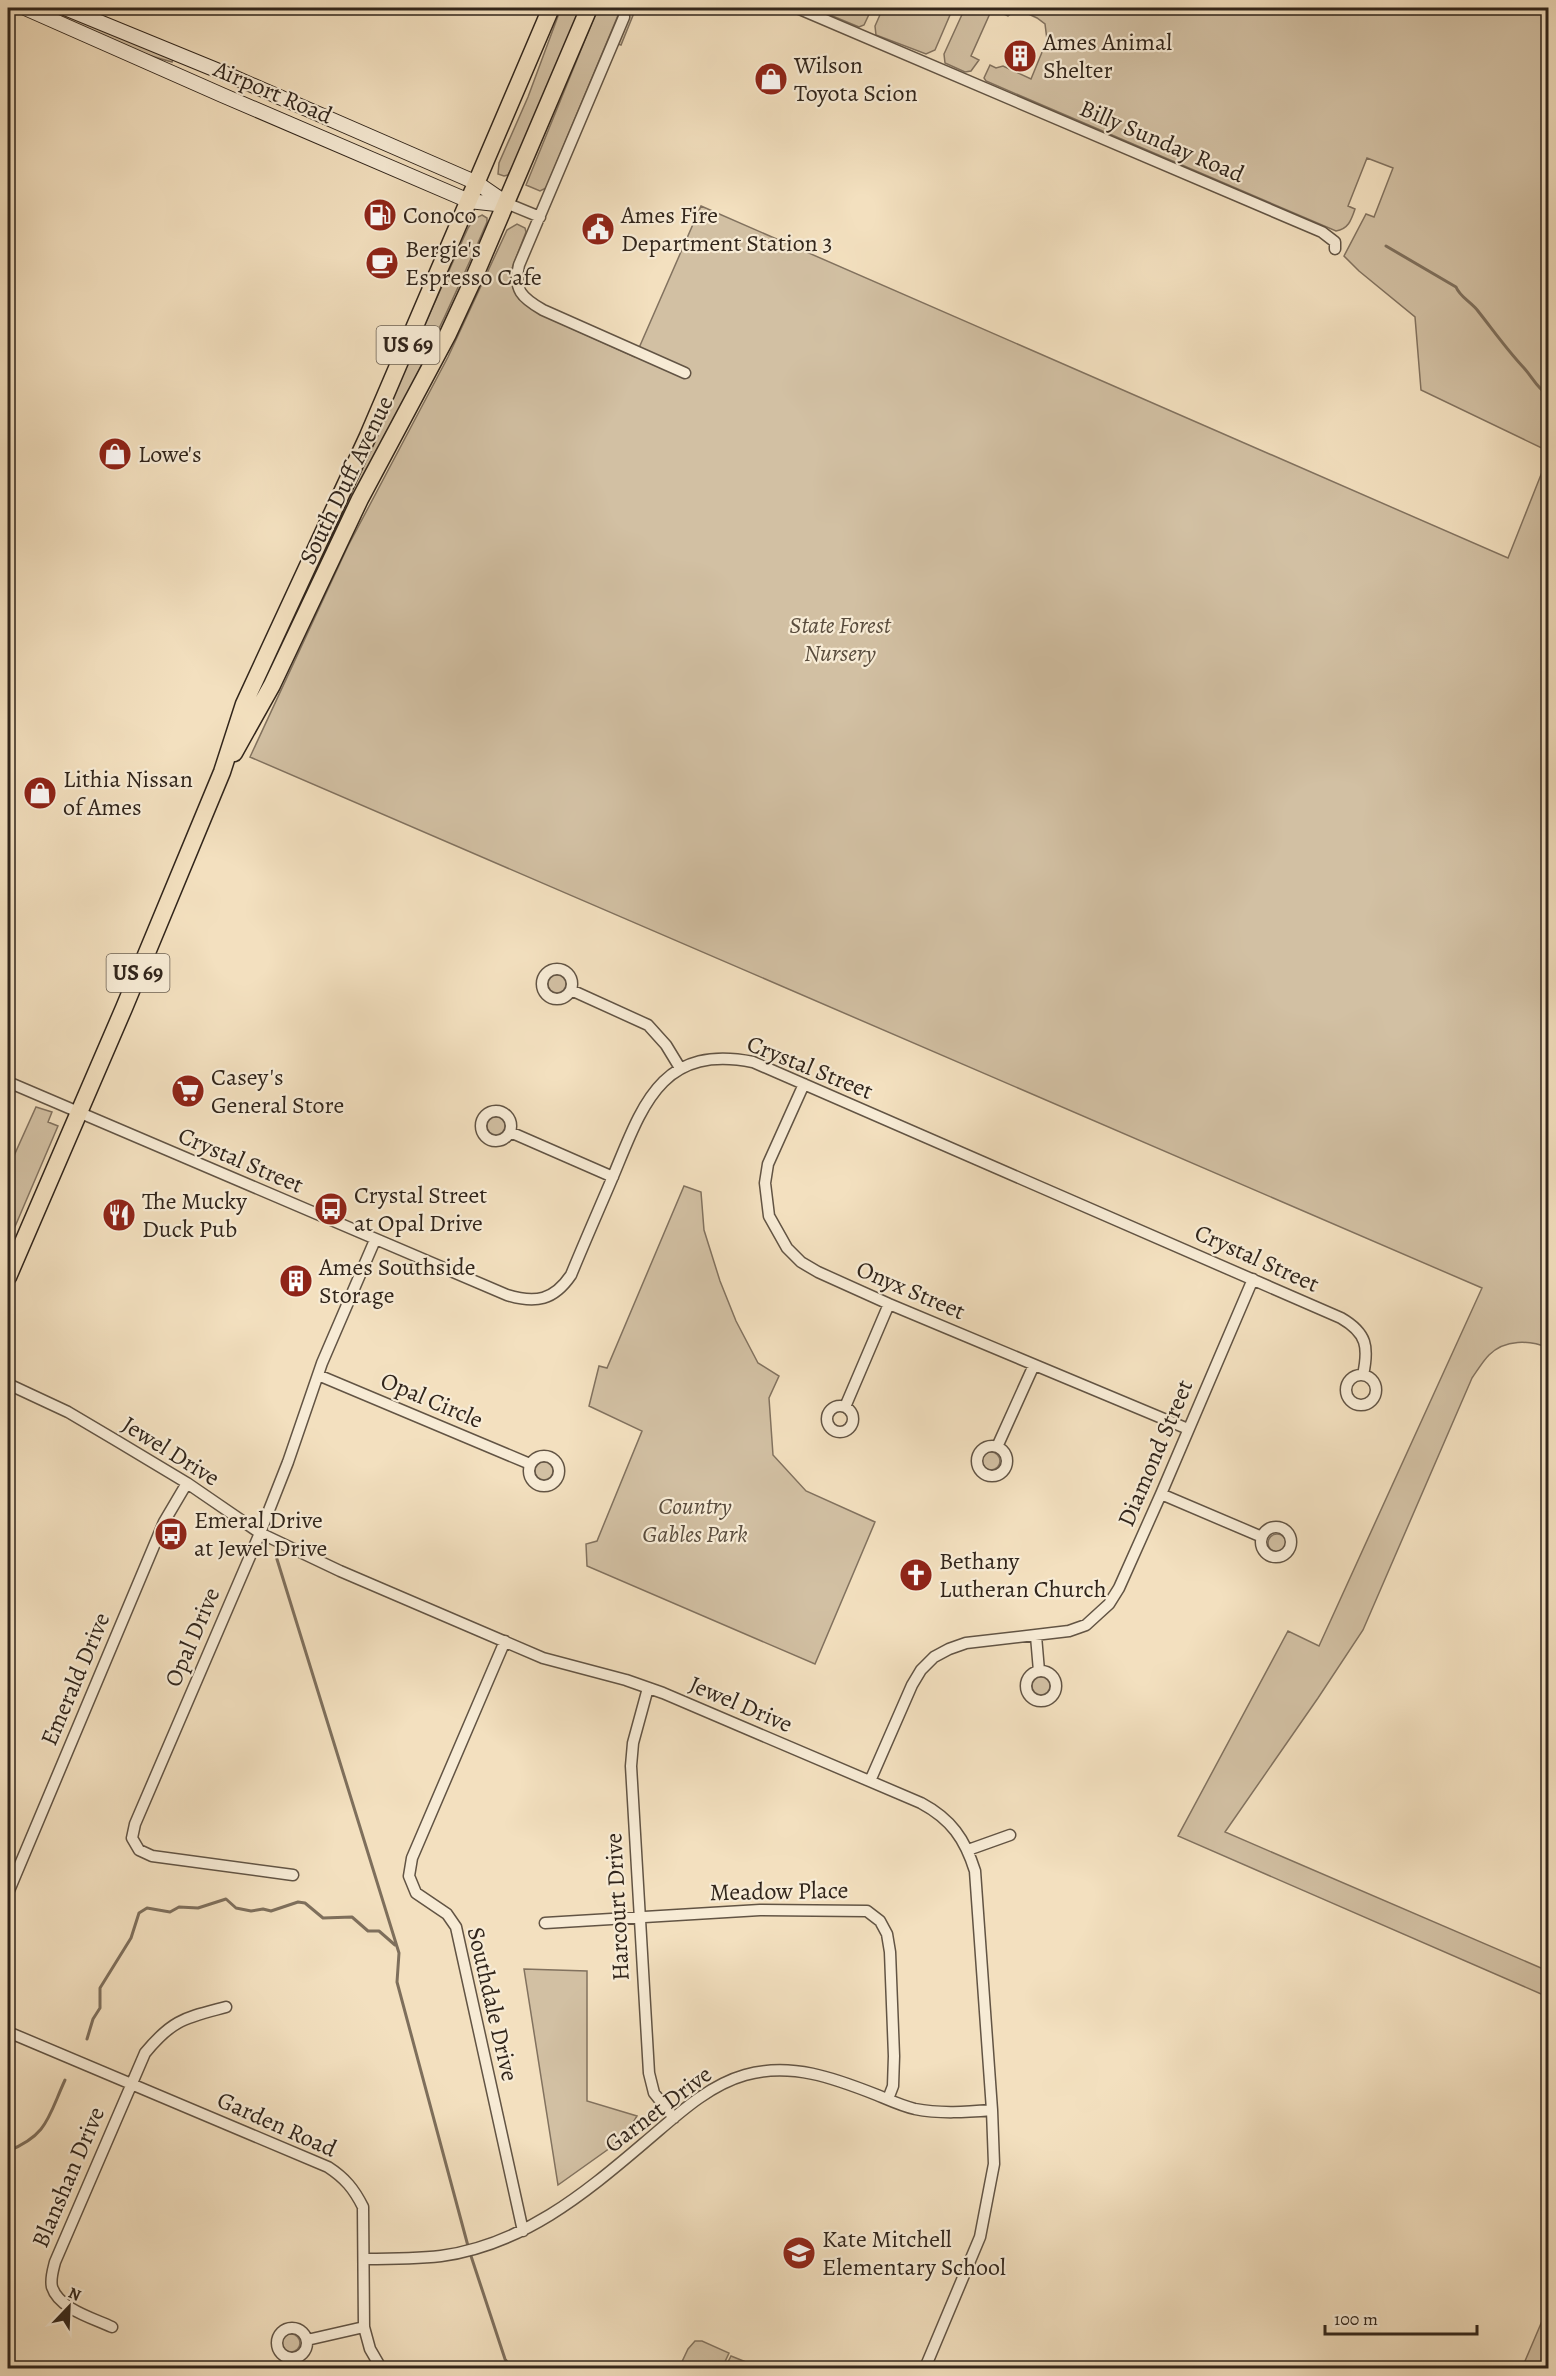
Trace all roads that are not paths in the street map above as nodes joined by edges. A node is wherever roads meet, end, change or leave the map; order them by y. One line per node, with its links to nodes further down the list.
1 (25, 8): 8 (main road, Airport Road)
2 (65, 8): 7 (main road, Airport Road)
3 (551, 8): 7 (main road, South Duff Avenue / US 69)
4 (589, 8): 9 (main road, South Duff Avenue / US 69)
5 (797, 8): 11 (street, Billy Sunday Road)
6 (624, 17): 10 (street)
7 (477, 183): 8 (main road, South Duff Avenue / US 69); 9 (main road, Airport Road)
8 (470, 201): 9 (main road, Airport Road); 13 (main road, South Duff Avenue / US 69)
9 (506, 203): 10 (street, Airport Road); 13 (main road, South Duff Avenue / US 69)
10 (540, 218): 12 (street)
11 (1335, 249)
12 (685, 373)
13 (222, 772): 18 (main road, South Duff Avenue / US 69)
14 (571, 990): 15 (street)
15 (680, 1068): 17 (street, Crystal Street); 20 (street, Crystal Street)
16 (8, 1082): 18 (street, Crystal Street)
17 (804, 1084): 23 (street, Crystal Street); 24 (street, Onyx Street)
18 (78, 1113): 21 (street, Crystal Street); 22 (main road, South Duff Avenue / US 69)
19 (510, 1132): 20 (street)
20 (613, 1177): 21 (street, Crystal Street)
21 (375, 1240): 26 (street, Opal Drive)
22 (8, 1276)
23 (1253, 1279): 27 (street, Crystal Street); 30 (street, Diamond Street)
24 (889, 1304): 25 (street, Onyx Street); 29 (street)
25 (1034, 1365): 30 (street, Onyx Street); 31 (street)
26 (318, 1375): 32 (street, Opal Circle); 35 (street, Opal Drive)
27 (1364, 1375)
28 (8, 1384): 33 (street, Jewel Drive)
29 (845, 1407)
30 (1188, 1429): 34 (street, Diamond Street)
31 (997, 1447)
32 (530, 1464)
33 (187, 1483): 35 (street, Jewel Drive); 45 (street, Emerald Drive)
34 (1161, 1494): 36 (street); 37 (street, Diamond Street)
35 (260, 1533): 38 (street, Jewel Drive); 44 (street, Opal Drive)
36 (1262, 1537)
37 (1036, 1636): 39 (street); 41 (street, Diamond Street)
38 (505, 1641): 40 (street, Jewel Drive); 54 (street, Southdale Drive)
39 (1039, 1671)
40 (648, 1688): 41 (street, Jewel Drive); 46 (street, Harcourt Drive)
41 (870, 1781): 43 (street, Jewel Drive)
42 (1010, 1835): 43 (street)
43 (968, 1850): 52 (street, Jewel Drive)
44 (293, 1875)
45 (8, 1893)
46 (638, 1917): 47 (street, Meadow Place); 51 (street, Meadow Place); 53 (street, Harcourt Drive)
47 (545, 1923)
48 (226, 2007): 50 (street, Blanshan Drive)
49 (8, 2032): 50 (street, Garden Road)
50 (130, 2084): 55 (street, Garden Road); 56 (street, Blanshan Drive)
51 (888, 2099): 52 (street, Garnet Drive); 53 (street, Garnet Drive)
52 (992, 2110): 60 (street, Jewel Drive)
53 (674, 2118): 54 (street, Garnet Drive)
54 (523, 2231): 55 (street, Garnet Drive)
55 (364, 2259): 57 (street, Garden Road)
56 (112, 2326)
57 (364, 2327): 58 (street); 59 (street, Garden Road)
58 (307, 2340)
59 (381, 2368)
60 (925, 2368)

